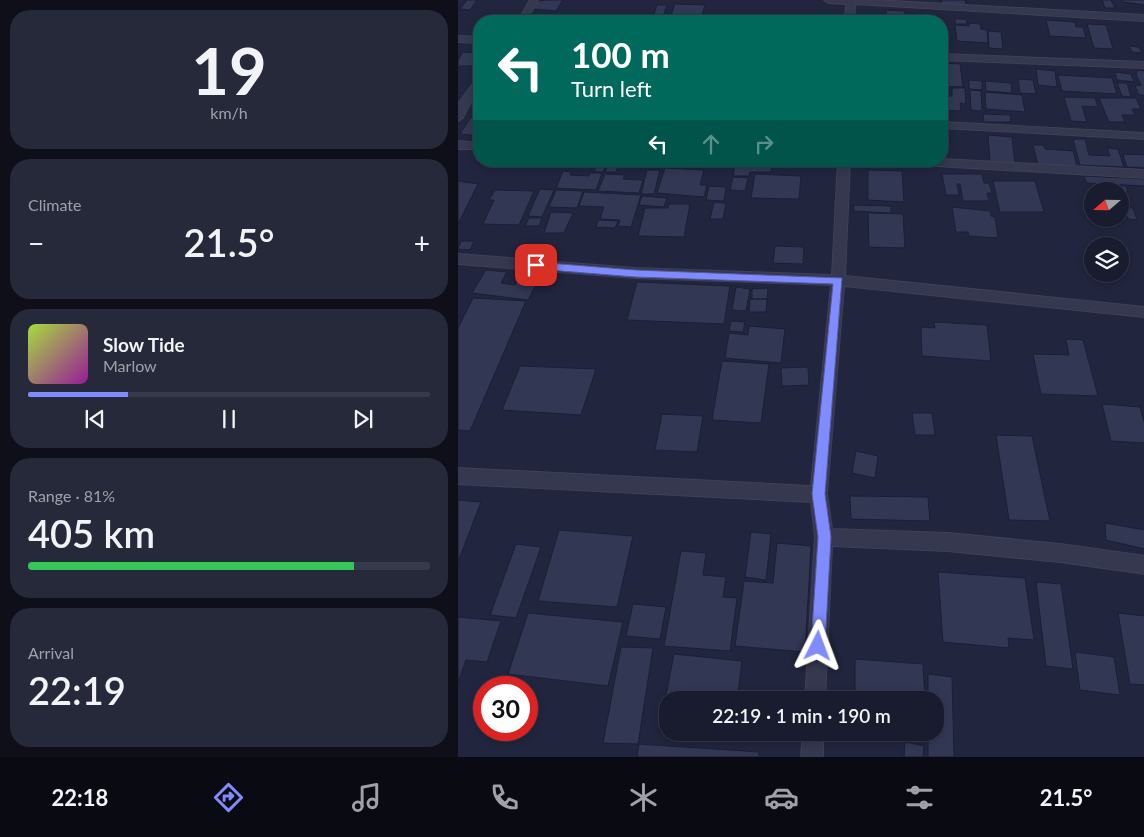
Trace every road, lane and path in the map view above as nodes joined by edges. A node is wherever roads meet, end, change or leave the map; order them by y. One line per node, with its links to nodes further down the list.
1 (534, 0): 4 (street)
2 (828, 0): 3 (street)
3 (851, 0): 5 (street); 6 (street)
4 (525, 15)
5 (850, 15)
6 (1144, 18)
7 (458, 39): 8 (street)
8 (473, 40)
9 (948, 57): 10 (street)
10 (1144, 64)
11 (473, 90): 12 (street)
12 (460, 106): 13 (street); 14 (street)
13 (473, 107)
14 (458, 118)
15 (948, 125): 16 (street)
16 (1144, 136)
17 (458, 145): 18 (street)
18 (473, 146)
19 (948, 163): 21 (street)
20 (844, 167): 23 (street)
21 (1144, 174)
22 (458, 259): 23 (street)
23 (838, 280): 24 (street); 26 (street)
24 (1144, 312)
25 (458, 476): 26 (street)
26 (819, 494): 27 (street)
27 (824, 537): 28 (street); 29 (street)
28 (1144, 565)
29 (815, 691)
30 (813, 741): 31 (street)
31 (812, 757)

